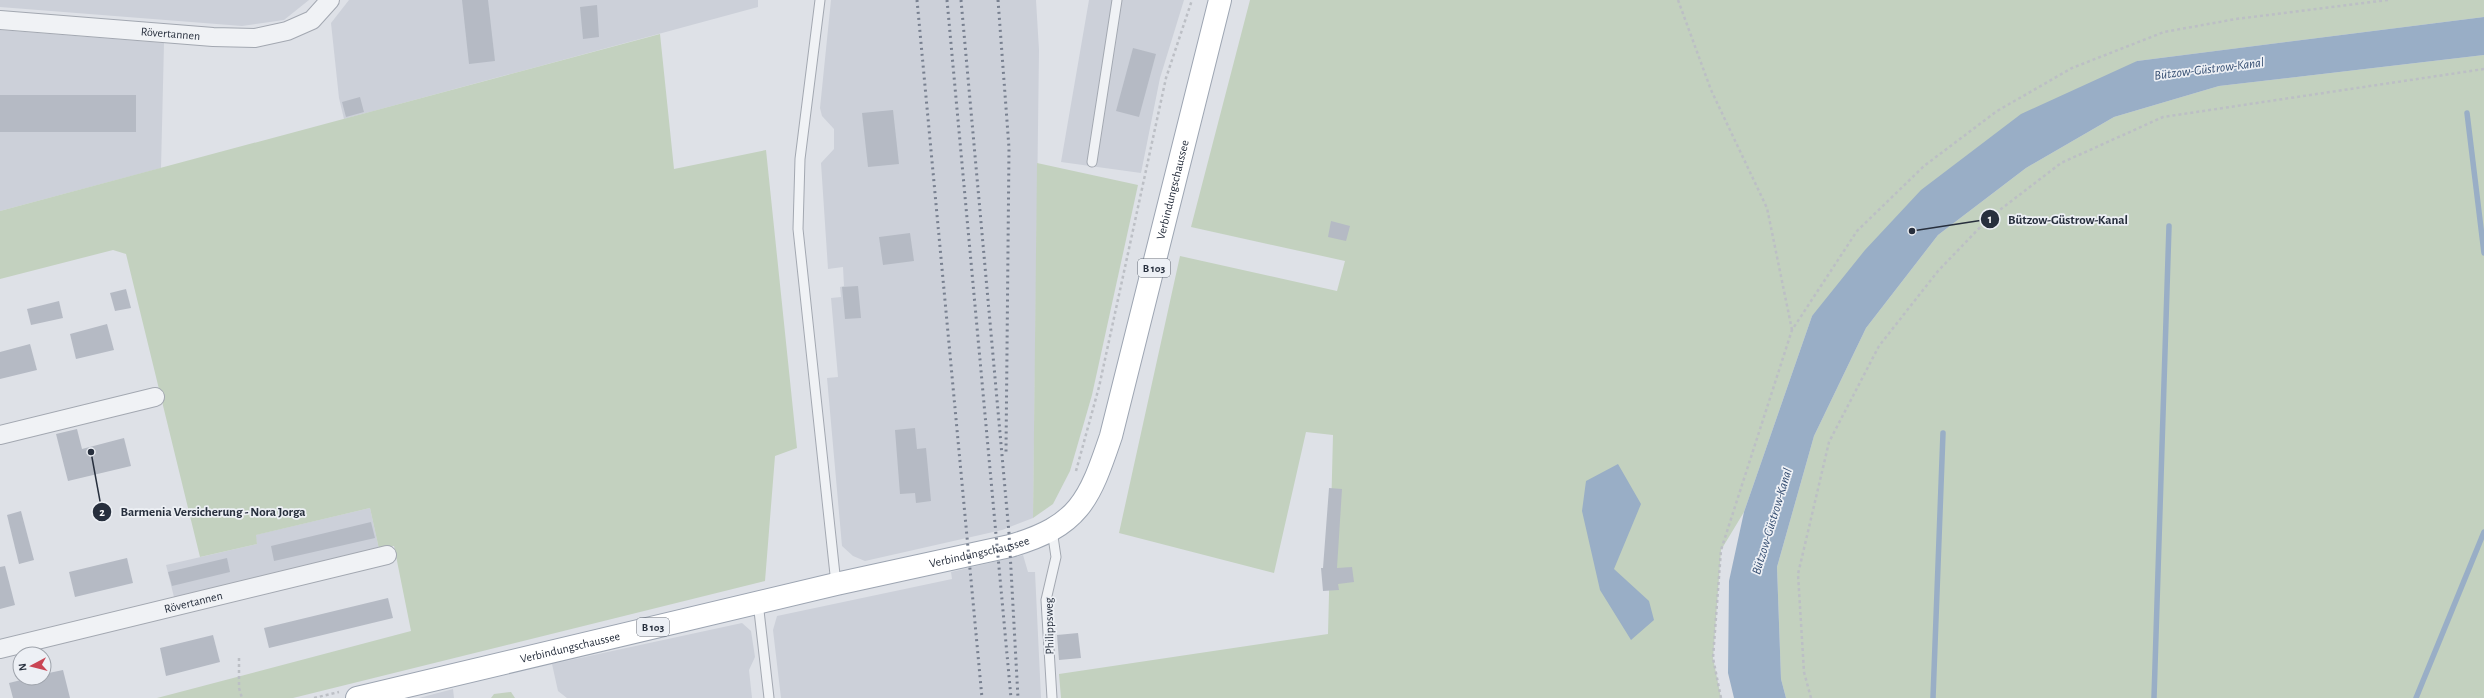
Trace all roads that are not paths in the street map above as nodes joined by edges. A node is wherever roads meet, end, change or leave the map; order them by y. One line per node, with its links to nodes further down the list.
1 (330, 0): 5 (street, Rövertannen)
2 (820, 0): 11 (lane)
3 (1117, 0): 6 (lane)
4 (1220, 0): 9 (main road, Verbindungschaussee / B 103)
5 (0, 20)
6 (1092, 162)
7 (155, 397): 8 (street)
8 (0, 435)
9 (1052, 530): 11 (main road, Verbindungschaussee / B 103); 16 (lane, Philippsweg)
10 (387, 555): 13 (street, Rövertannen)
11 (836, 584): 12 (main road, Verbindungschaussee / B 103)
12 (758, 602): 14 (main road, Verbindungschaussee / B 103); 15 (lane)
13 (0, 649)
14 (357, 698)
15 (769, 698)
16 (1052, 698)

